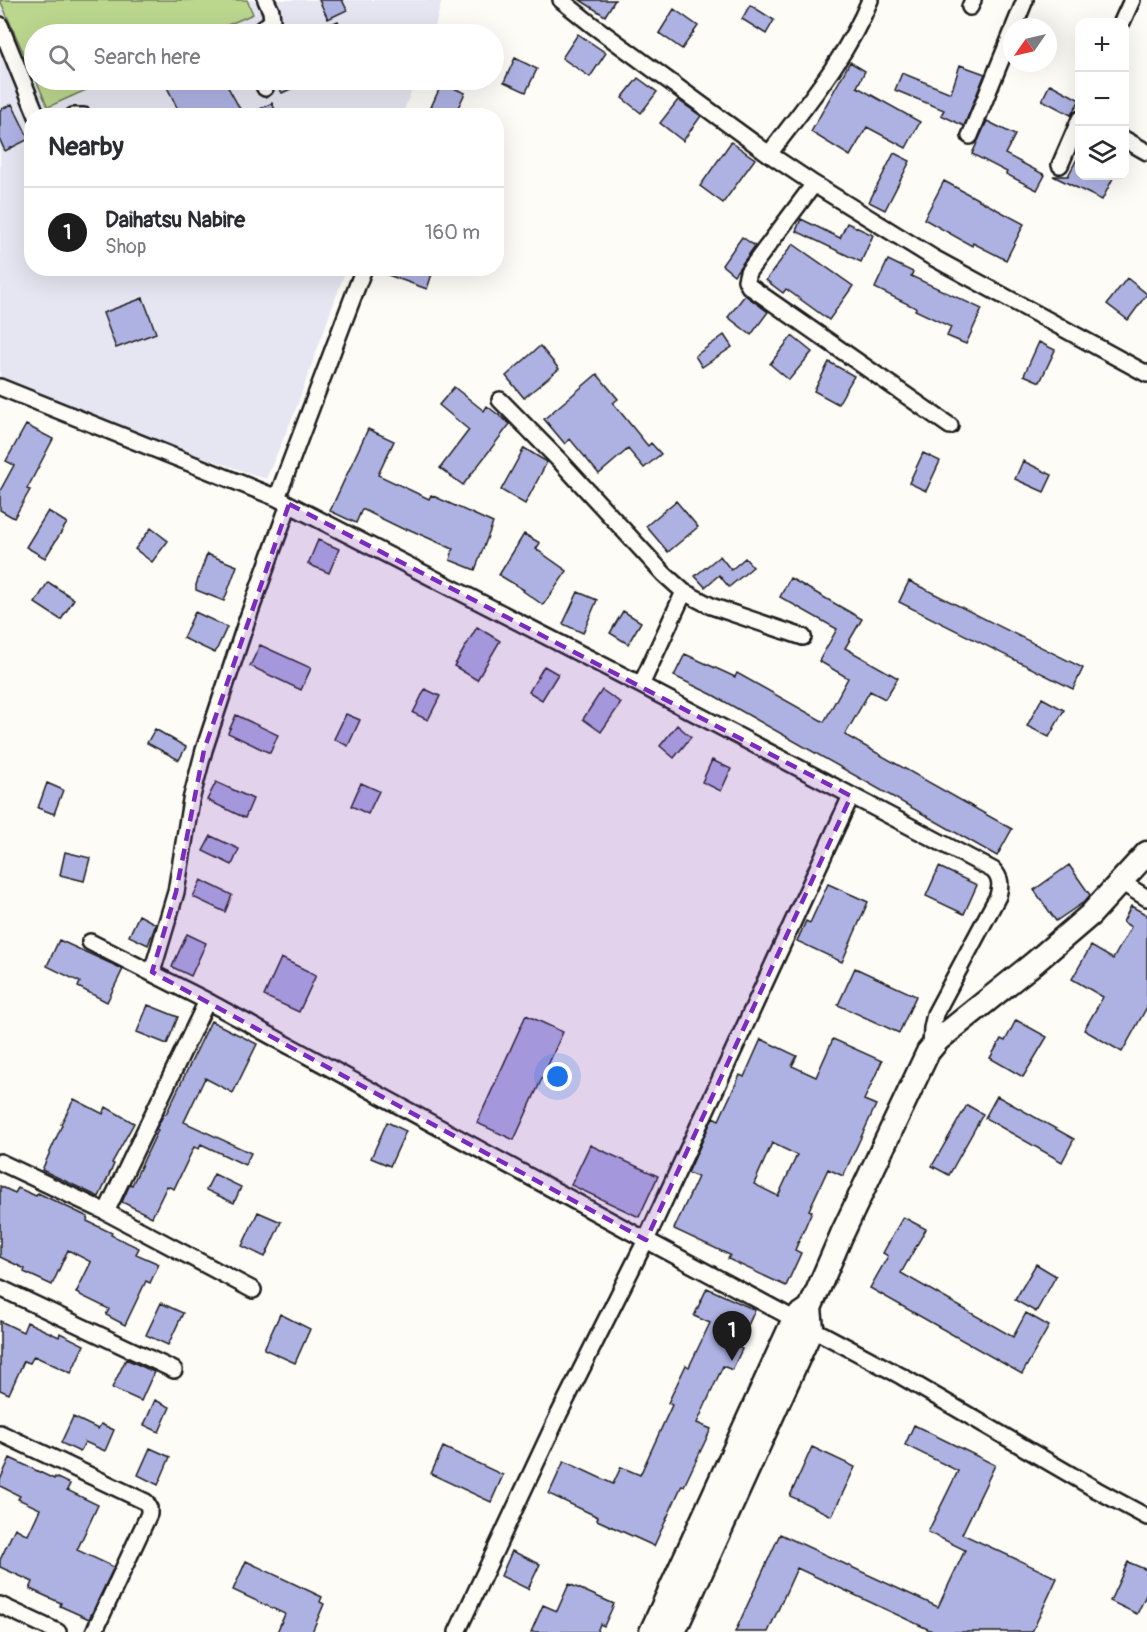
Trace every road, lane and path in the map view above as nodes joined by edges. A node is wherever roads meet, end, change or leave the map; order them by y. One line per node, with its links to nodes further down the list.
1 (266, 0): 8 (street)
2 (561, 0): 18 (street)
3 (870, 0): 18 (street)
4 (1025, 0): 6 (street)
5 (1132, 0): 7 (street)
6 (1018, 18)
7 (1124, 18)
8 (268, 24)
9 (0, 25): 11 (street)
10 (1003, 55): 15 (street)
11 (24, 84)
12 (26, 90): 13 (street)
13 (34, 108)
14 (1077, 126): 19 (street)
15 (970, 136)
16 (1129, 141): 17 (street)
17 (1147, 152)
18 (770, 154): 20 (street)
19 (1060, 165)
20 (814, 184): 22 (street); 25 (street)
21 (361, 276): 26 (street)
22 (1147, 374)
23 (0, 387): 26 (street)
24 (500, 400): 27 (street)
25 (950, 426)
26 (283, 501): 29 (street); 35 (street)
27 (684, 592): 28 (street); 29 (street)
28 (803, 637)
29 (641, 685): 30 (street)
30 (851, 796): 37 (street); 40 (street)
31 (1147, 853): 32 (main road)
32 (1120, 882): 33 (street); 37 (main road)
33 (1147, 898)
34 (90, 942): 35 (street)
35 (152, 972): 36 (street)
36 (207, 1001): 39 (street); 40 (street)
37 (931, 1047): 43 (main road)
38 (0, 1162): 39 (street)
39 (106, 1212): 42 (street)
40 (646, 1240): 43 (street); 50 (street)
41 (0, 1288): 44 (street)
42 (253, 1290)
43 (805, 1318): 46 (street); 51 (main road); 52 (main road)
44 (174, 1370)
45 (0, 1433): 49 (street)
46 (1147, 1517)
47 (0, 1605): 48 (street)
48 (58, 1632)
49 (94, 1632)
50 (458, 1632)
51 (651, 1632)
52 (674, 1632)

